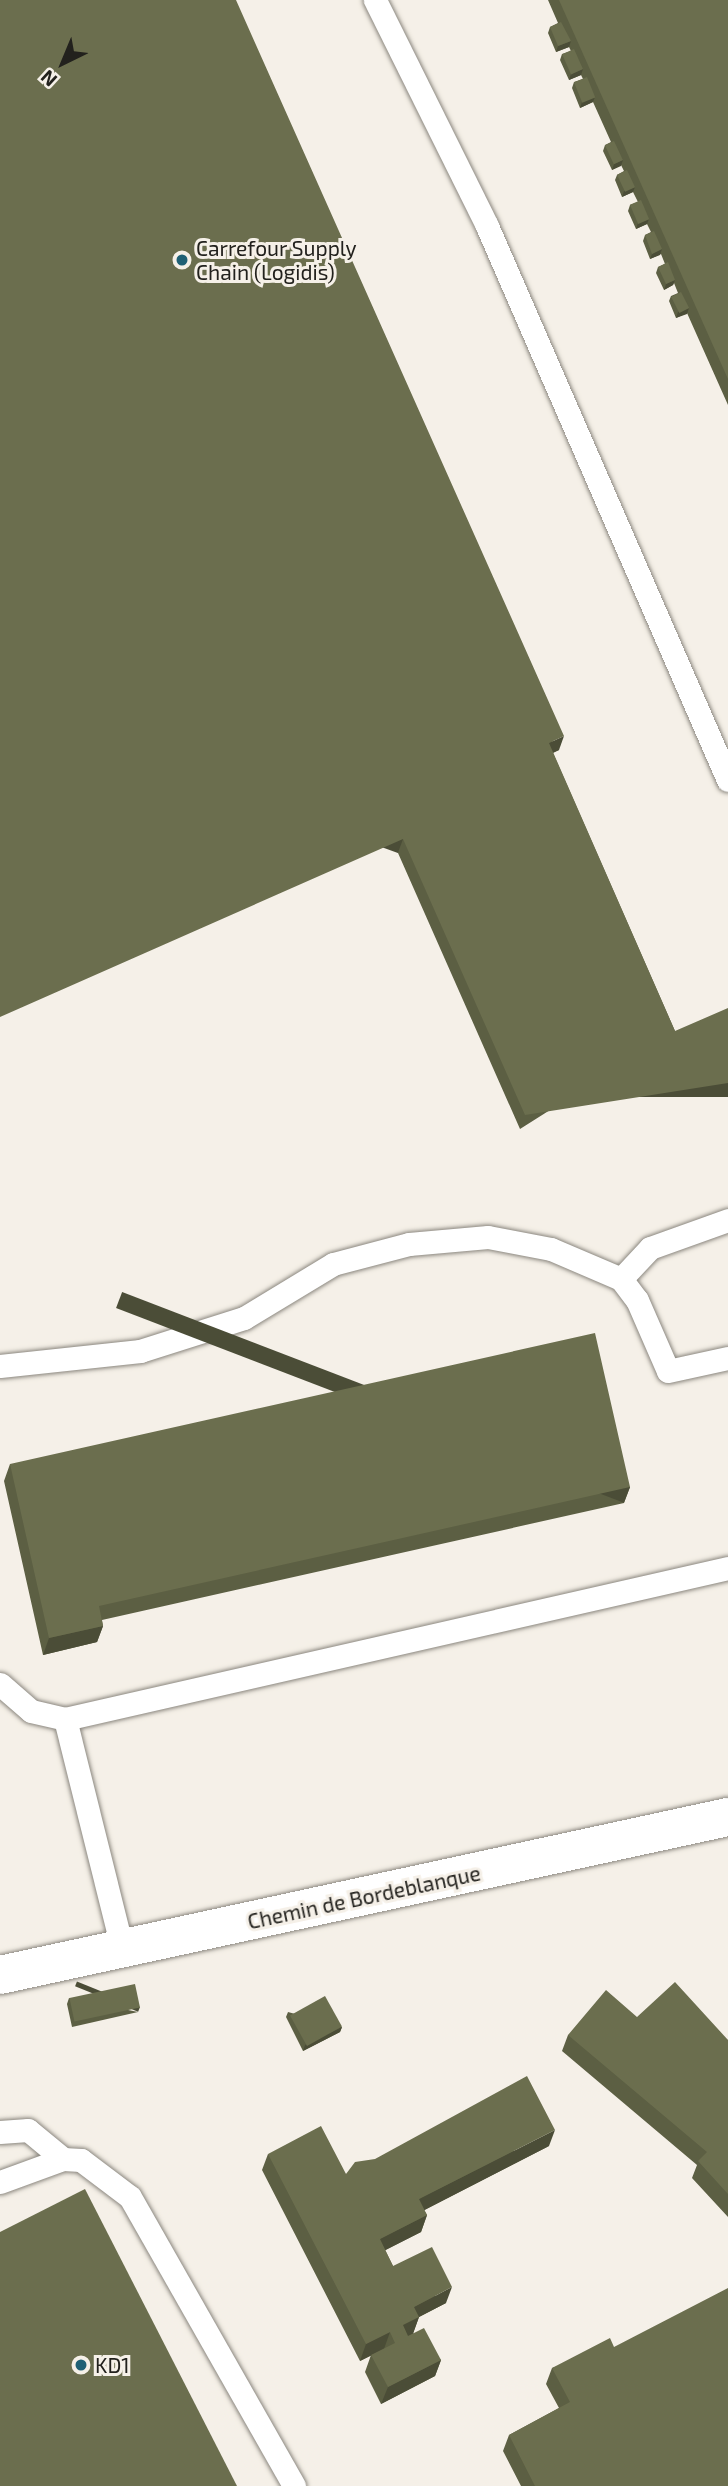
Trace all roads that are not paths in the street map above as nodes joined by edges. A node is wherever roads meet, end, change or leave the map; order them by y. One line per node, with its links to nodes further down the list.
1 (375, 0): 2 (lane)
2 (728, 780)
3 (728, 1220): 4 (lane)
4 (621, 1279): 5 (lane); 6 (lane)
5 (728, 1358)
6 (0, 1366)
7 (728, 1568): 9 (lane)
8 (0, 1684): 9 (lane)
9 (65, 1719): 11 (lane)
10 (728, 1817): 11 (street, Chemin de Bordeblanque)
11 (121, 1947): 12 (street, Chemin de Bordeblanque)
12 (0, 1975)
13 (0, 2132): 14 (lane)
14 (63, 2159): 15 (lane); 16 (lane)
15 (0, 2182)
16 (294, 2486)

